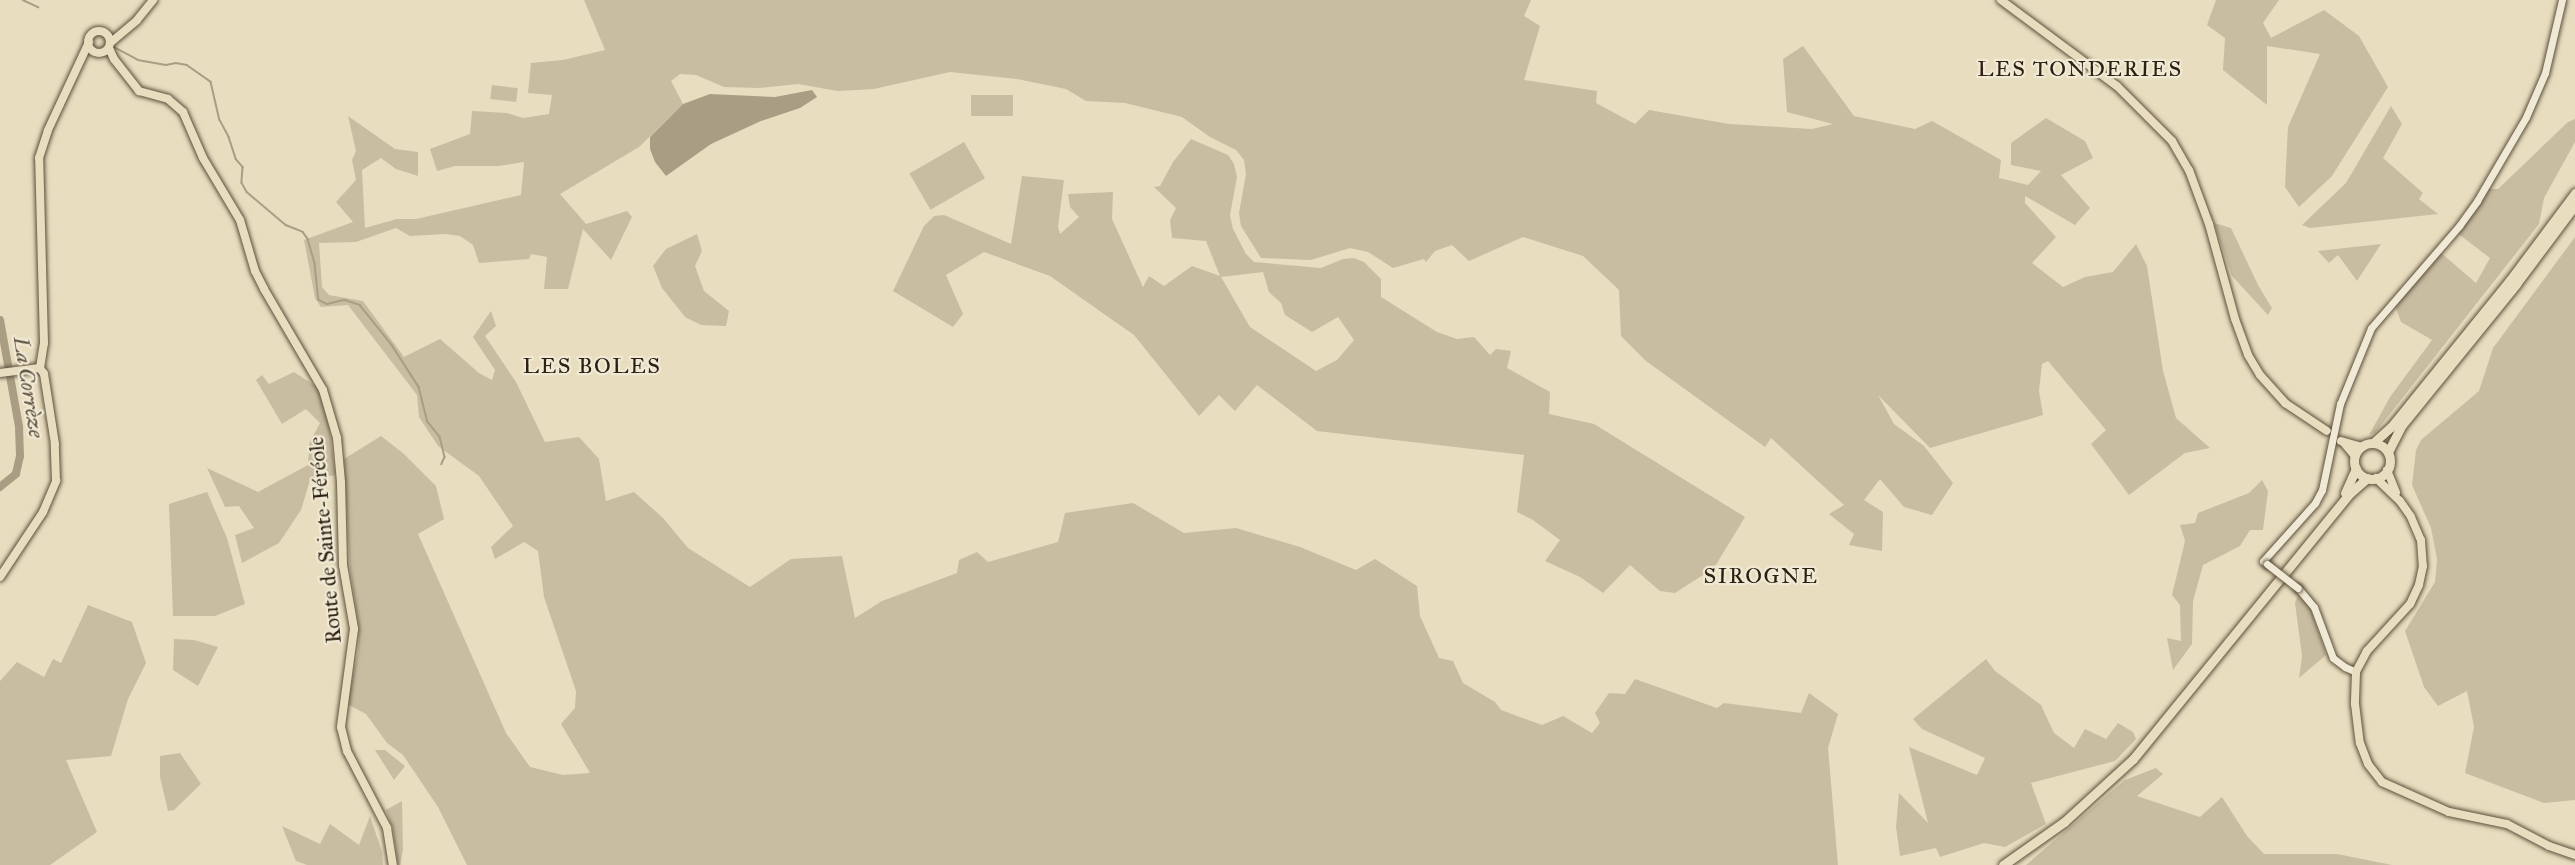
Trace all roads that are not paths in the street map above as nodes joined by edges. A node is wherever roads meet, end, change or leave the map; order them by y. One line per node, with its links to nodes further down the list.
1 (153, 0): 4 (main road)
2 (2001, 0): 13 (main road)
3 (2562, 0): 24 (street, bridge)
4 (122, 32): 5 (main road); 7 (main road)
5 (106, 34): 6 (main road); 7 (main road)
6 (88, 42): 7 (main road); 8 (main road)
7 (103, 49): 8 (main road); 26 (main road, Route de Sainte-Féréole)
8 (80, 60): 11 (main road)
9 (2575, 193): 14 (highway)
10 (2575, 205): 16 (highway)
11 (35, 368): 12 (main road); 23 (main road)
12 (0, 373)
13 (2326, 432)
14 (2373, 443): 15 (highway); 16 (highway)
15 (2362, 447): 17 (highway); 17 (main road)
16 (2388, 452): 19 (highway)
17 (2355, 456): 18 (highway)
18 (2356, 468): 20 (highway); 22 (highway)
19 (2387, 470): 20 (highway); 21 (main road)
20 (2372, 478): 21 (main road); 22 (highway)
21 (2400, 501): 24 (main road)
22 (2289, 567): 27 (highway)
23 (0, 577)
24 (2356, 672): 25 (main road)
25 (2575, 855)
26 (393, 865)
27 (2003, 865)

